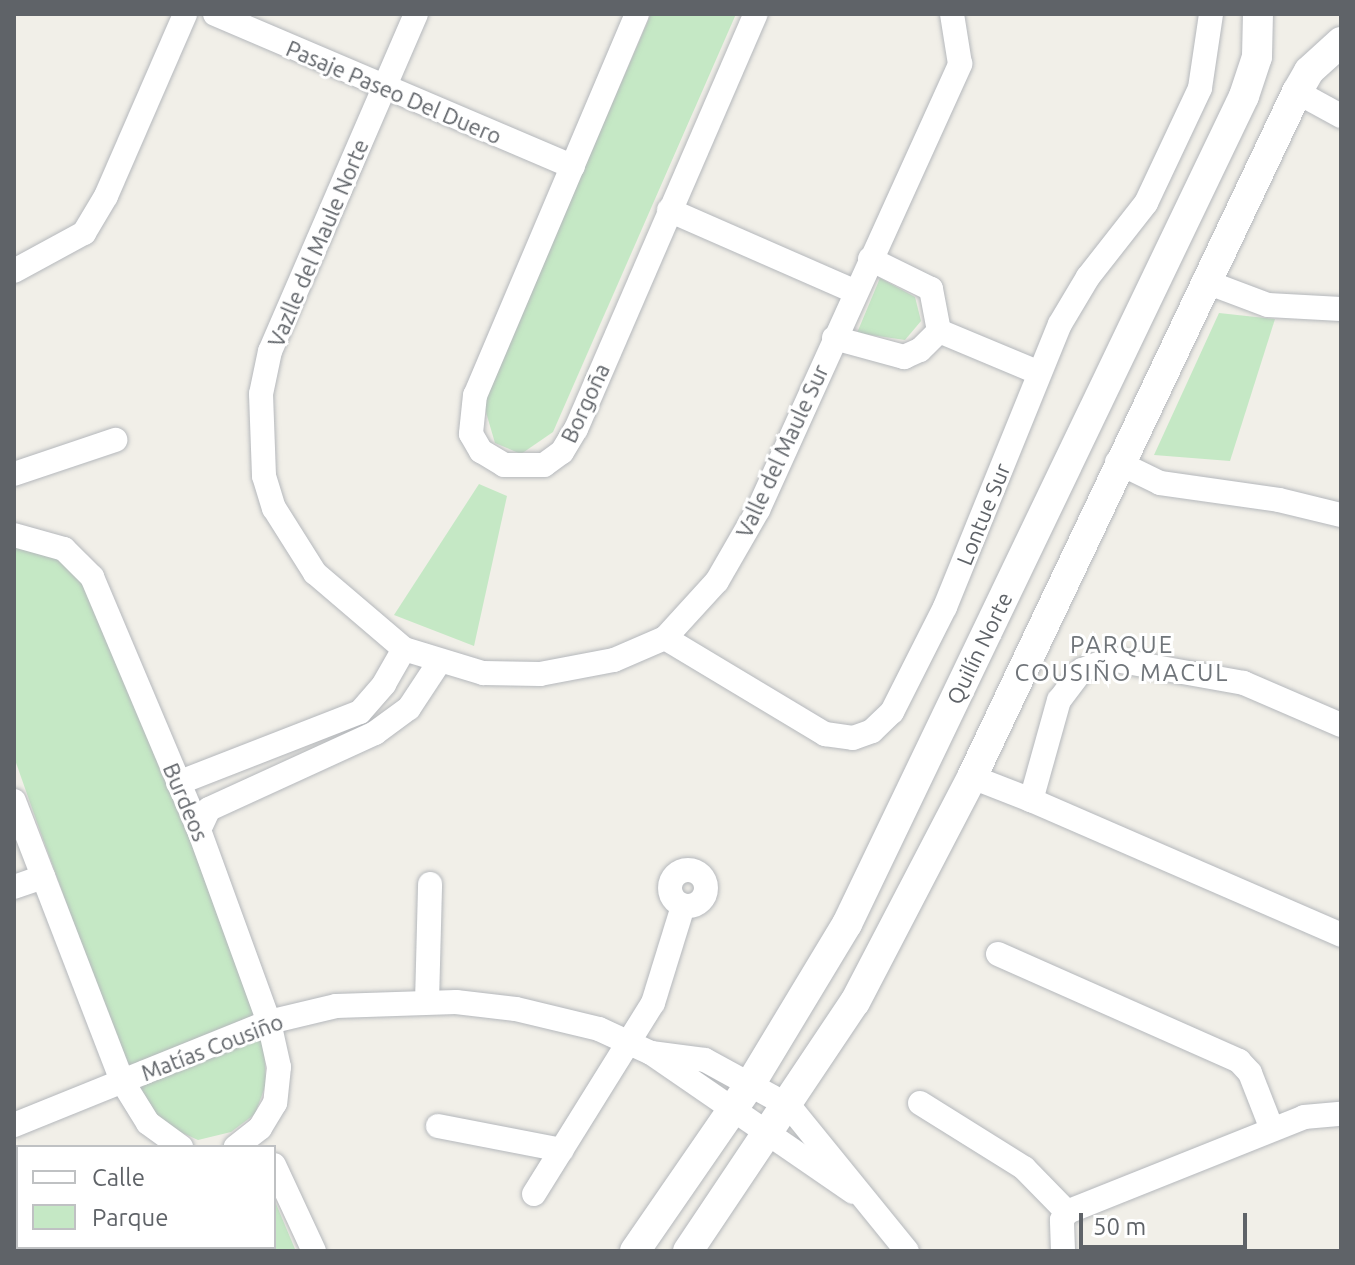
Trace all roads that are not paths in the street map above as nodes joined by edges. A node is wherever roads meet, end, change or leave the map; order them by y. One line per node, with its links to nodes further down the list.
1 (185, 14): 16 (street)
2 (215, 14): 10 (street, Pasaje Paseo Del Duero)
3 (416, 14): 10 (street, Vazlle del Maule Norte)
4 (637, 14): 13 (street, Borgoña)
5 (756, 14): 14 (street, Borgoña)
6 (952, 14): 15 (street, Valle del Maule Sur)
7 (1211, 14): 22 (street, Lontue Sur)
8 (1258, 14): 48 (street, Quilín Norte)
9 (1341, 42): 11 (street, Quilín Norte)
10 (384, 89): 13 (street, Pasaje Paseo Del Duero); 29 (street, Vazlle del Maule Norte)
11 (1297, 92): 12 (street); 17 (street, Quilín Norte)
12 (1341, 116)
13 (573, 167): 14 (street, Borgoña)
14 (669, 210): 18 (street)
15 (870, 259): 18 (street, Valle del Maule Sur); 20 (street)
16 (14, 271)
17 (1204, 281): 19 (street); 24 (street, Quilín Norte)
18 (856, 292): 21 (street, Valle del Maule Sur)
19 (1341, 309)
20 (939, 331): 21 (street); 22 (street)
21 (834, 338): 28 (street, Valle del Maule Sur)
22 (1037, 372): 28 (street, Lontue Sur)
23 (115, 440): 25 (street)
24 (1117, 462): 26 (street); 31 (street, Quilín Norte)
25 (14, 474)
26 (1341, 515)
27 (14, 535): 32 (street, Burdeos)
28 (665, 638): 29 (street, Valle del Maule Sur)
29 (420, 657): 32 (street); 35 (street)
30 (1341, 725): 33 (street)
31 (972, 777): 33 (street); 50 (street, Quilín Norte)
32 (178, 783): 35 (street, Burdeos)
33 (1031, 800): 41 (street)
34 (14, 801): 36 (street)
35 (199, 830): 44 (street, Burdeos)
36 (20, 836): 37 (street)
37 (43, 877): 39 (street); 47 (street)
38 (430, 884): 43 (street)
39 (14, 887)
40 (683, 906): 45 (street)
41 (1341, 935)
42 (998, 954): 56 (street)
43 (427, 1002): 44 (street, Matías Cousiño); 45 (street, Matías Cousiño)
44 (269, 1022): 47 (street, Matías Cousiño); 53 (street, Burdeos)
45 (627, 1044): 46 (street, Matías Cousiño); 61 (street)
46 (651, 1053): 48 (street, Matías Cousiño); 51 (street, Matías Cousiño)
47 (122, 1081): 54 (street, Matías Cousiño); 58 (street)
48 (751, 1083): 50 (street, Matías Cousiño); 51 (street, Quilín Norte)
49 (920, 1103): 65 (street)
50 (789, 1106): 57 (street, Quilín Norte); 64 (street, Matías Cousiño)
51 (732, 1110): 57 (street, Matías Cousiño); 67 (street, Quilín Norte)
52 (1341, 1114): 56 (street)
53 (267, 1120): 59 (street); 60 (street, Burdeos)
54 (14, 1125)
55 (438, 1126): 61 (street)
56 (1272, 1129): 65 (street)
57 (768, 1136): 64 (street, Matías Cousiño); 68 (street, Quilín Norte)
58 (162, 1139)
59 (238, 1145)
60 (270, 1145)
61 (562, 1150): 63 (street)
62 (276, 1169): 66 (street)
63 (534, 1194)
64 (864, 1200): 69 (street, Matías Cousiño)
65 (1067, 1212): 70 (street)
66 (314, 1251)
67 (635, 1251)
68 (688, 1251)
69 (907, 1251)
70 (1063, 1251)

